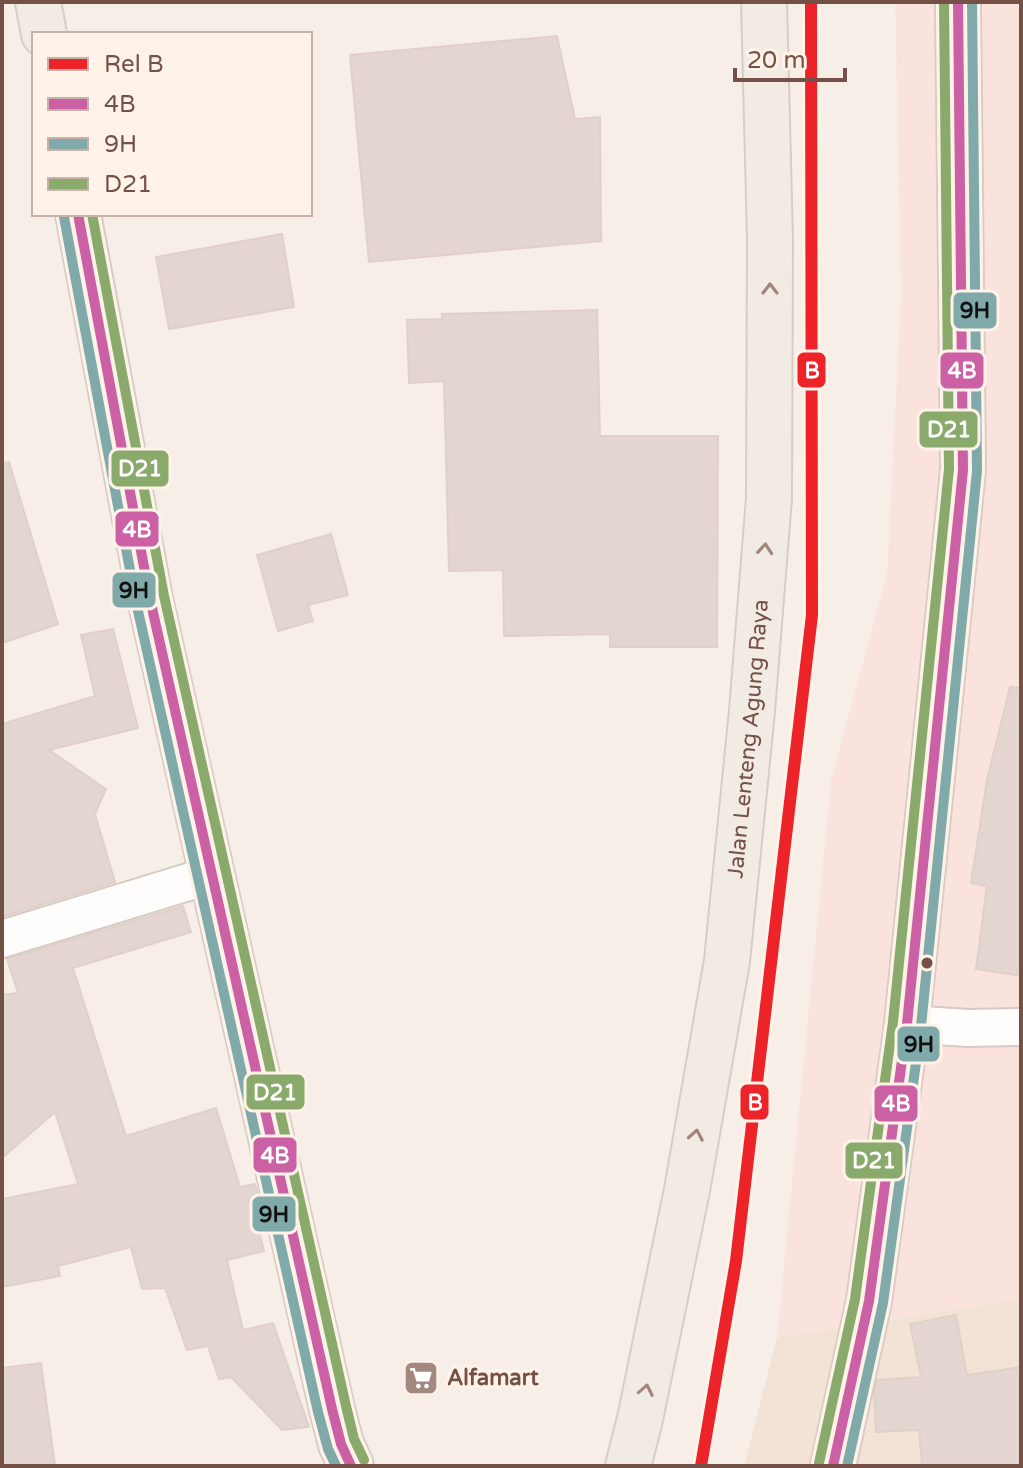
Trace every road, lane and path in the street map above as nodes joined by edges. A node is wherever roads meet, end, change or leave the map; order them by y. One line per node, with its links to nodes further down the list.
1 (38, 2): 4 (main road)
2 (764, 2): 11 (main road, Jalan Lenteng Agung Raya, one-way to 2)
3 (958, 2): 8 (main road)
4 (44, 32)
5 (78, 216): 6 (main road)
6 (211, 875): 7 (street); 10 (main road)
7 (2, 939)
8 (907, 1024): 9 (street); 12 (main road)
9 (1021, 1027)
10 (351, 1466)
11 (628, 1466)
12 (833, 1466)

